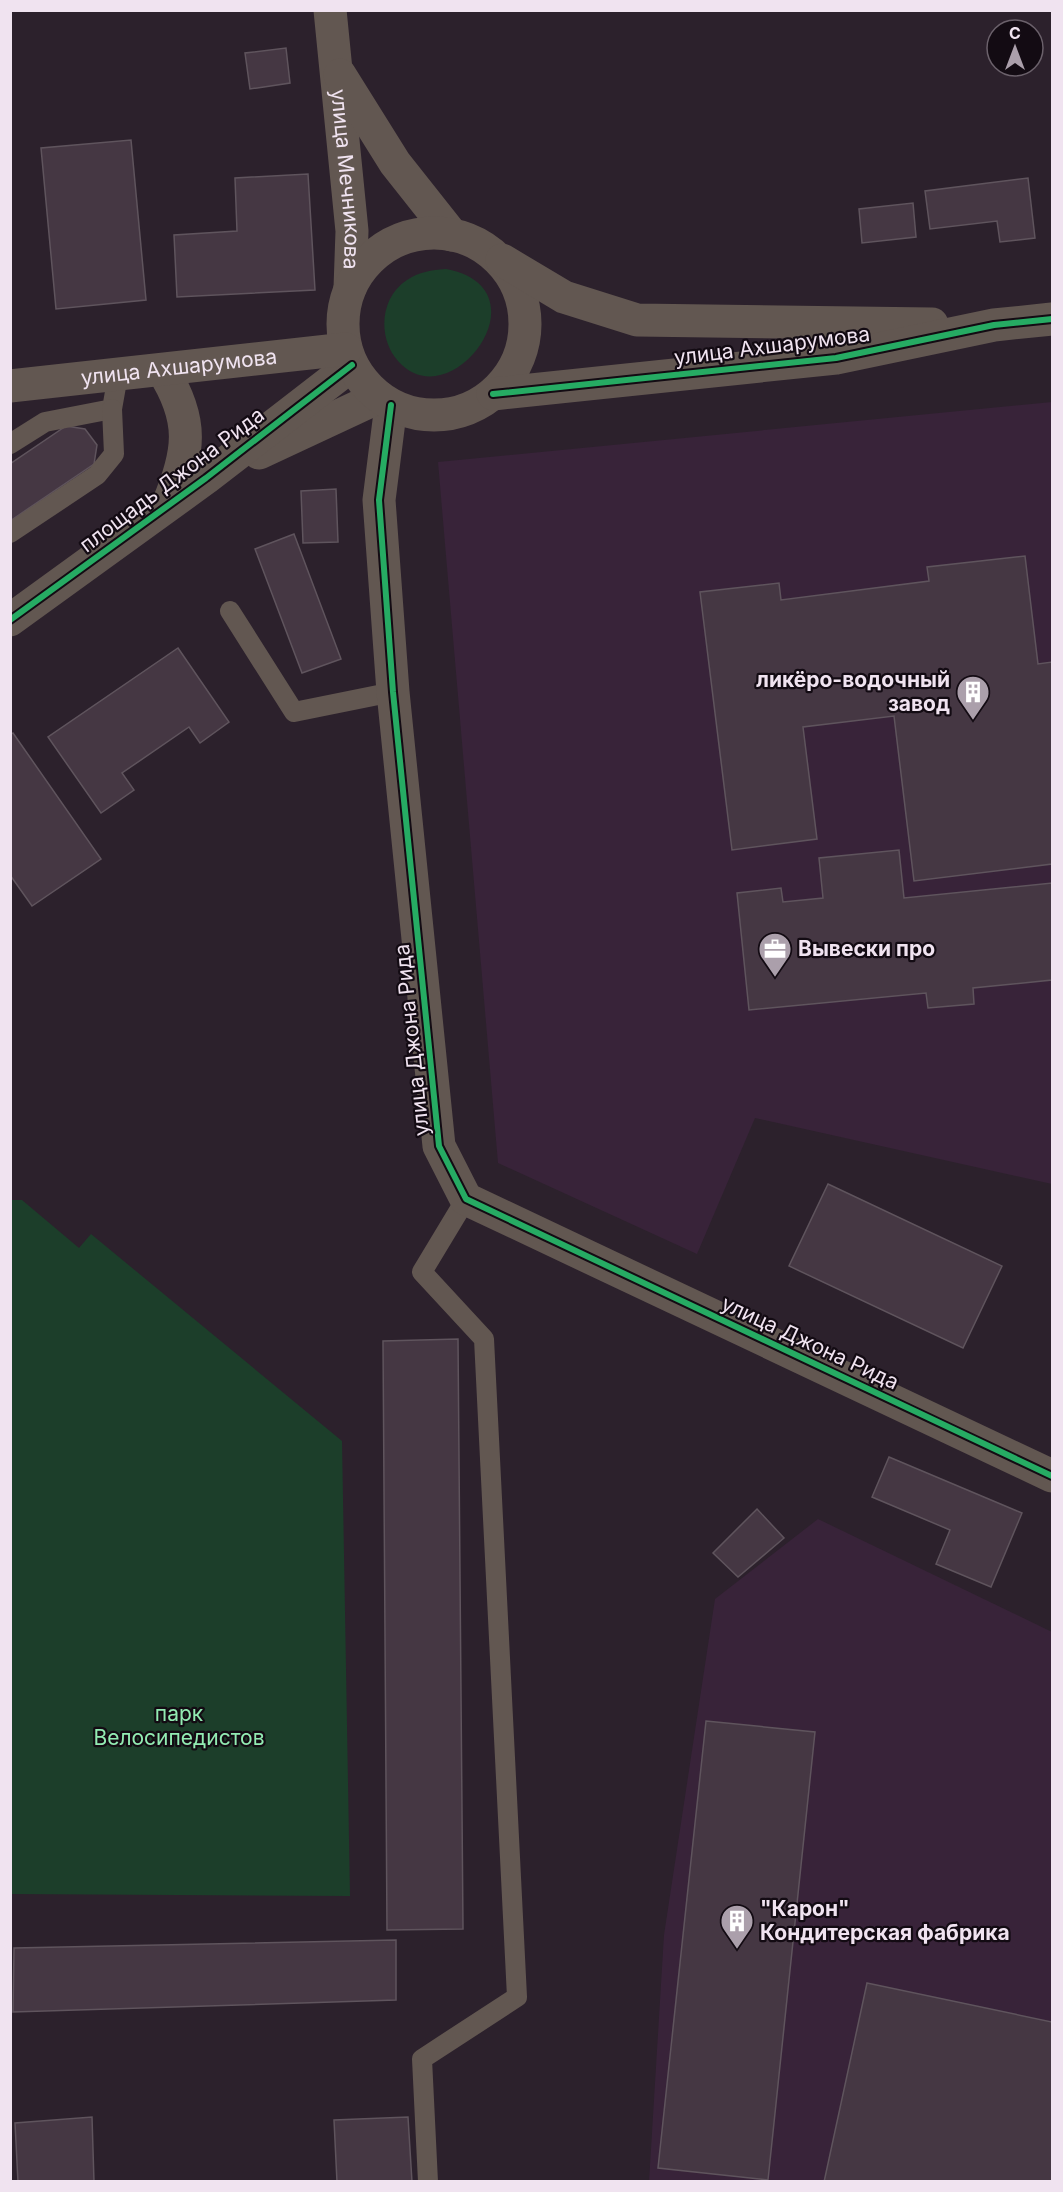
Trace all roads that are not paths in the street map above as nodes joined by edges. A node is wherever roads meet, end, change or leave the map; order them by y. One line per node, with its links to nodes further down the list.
1 (330, 10): 2 (street, улица Мечникова)
2 (336, 69): 3 (street, улица Мечникова); 5 (street, улица Мечникова)
3 (452, 235): 4 (street); 5 (street)
4 (495, 256): 7 (street, улица Ахшарумова); 12 (street)
5 (350, 288): 8 (street)
6 (1053, 319): 7 (street, улица Ахшарумова)
7 (994, 325): 12 (street, улица Ахшарумова)
8 (349, 357): 9 (street, улица Ахшарумова); 13 (street); 16 (street, площадь Джона Рида)
9 (163, 371): 10 (street, улица Ахшарумова); 17 (street)
10 (118, 375): 11 (street, улица Ахшарумова); 14 (lane)
11 (10, 386)
12 (493, 394): 13 (street)
13 (385, 401): 16 (street, площадь Джона Рида); 21 (street, улица Джона Рида)
14 (112, 409): 15 (lane); 18 (lane)
15 (10, 444)
16 (206, 478): 17 (street, площадь Джона Рида)
17 (168, 504): 20 (street, площадь Джона Рида)
18 (10, 533)
19 (230, 611): 21 (lane)
20 (10, 620)
21 (393, 692): 22 (street, улица Джона Рида)
22 (466, 1199): 23 (street, улица Джона Рида); 24 (lane)
23 (1053, 1476)
24 (428, 2181)

